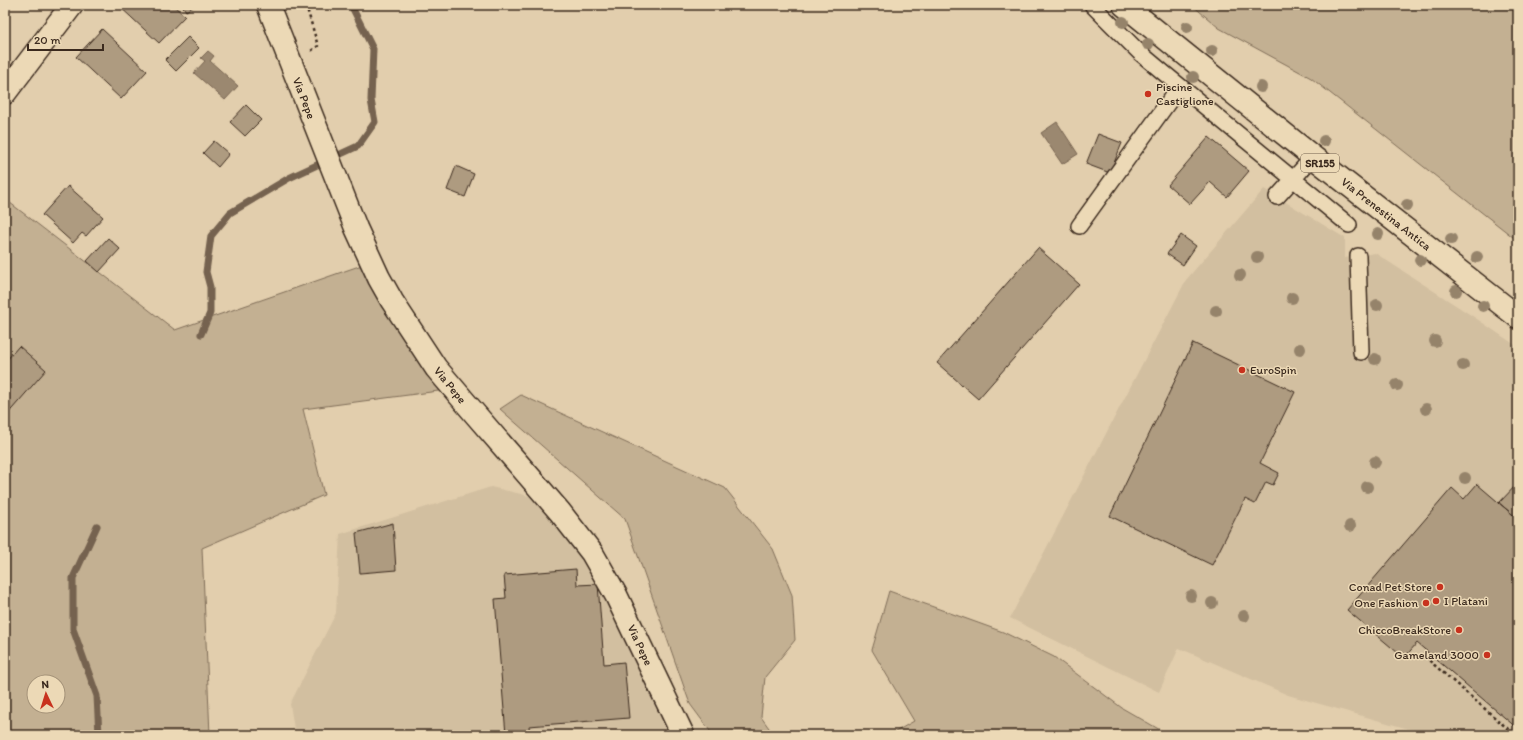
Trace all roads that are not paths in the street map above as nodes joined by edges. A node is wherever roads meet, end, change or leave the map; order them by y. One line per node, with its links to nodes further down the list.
1 (72, 5): 6 (street)
2 (268, 5): 15 (street, Via Pepe)
3 (1092, 5): 5 (lane)
4 (1124, 5): 7 (street, Via Prenestina Antica / SR155)
5 (1180, 86): 8 (lane); 11 (lane)
6 (5, 94)
7 (1313, 157): 8 (lane); 13 (street, Via Prenestina Antica / SR155)
8 (1293, 179): 9 (lane); 10 (lane)
9 (1276, 197)
10 (1349, 225)
11 (1079, 226)
12 (1358, 256): 14 (lane)
13 (1518, 318)
14 (1361, 352)
15 (683, 735)

